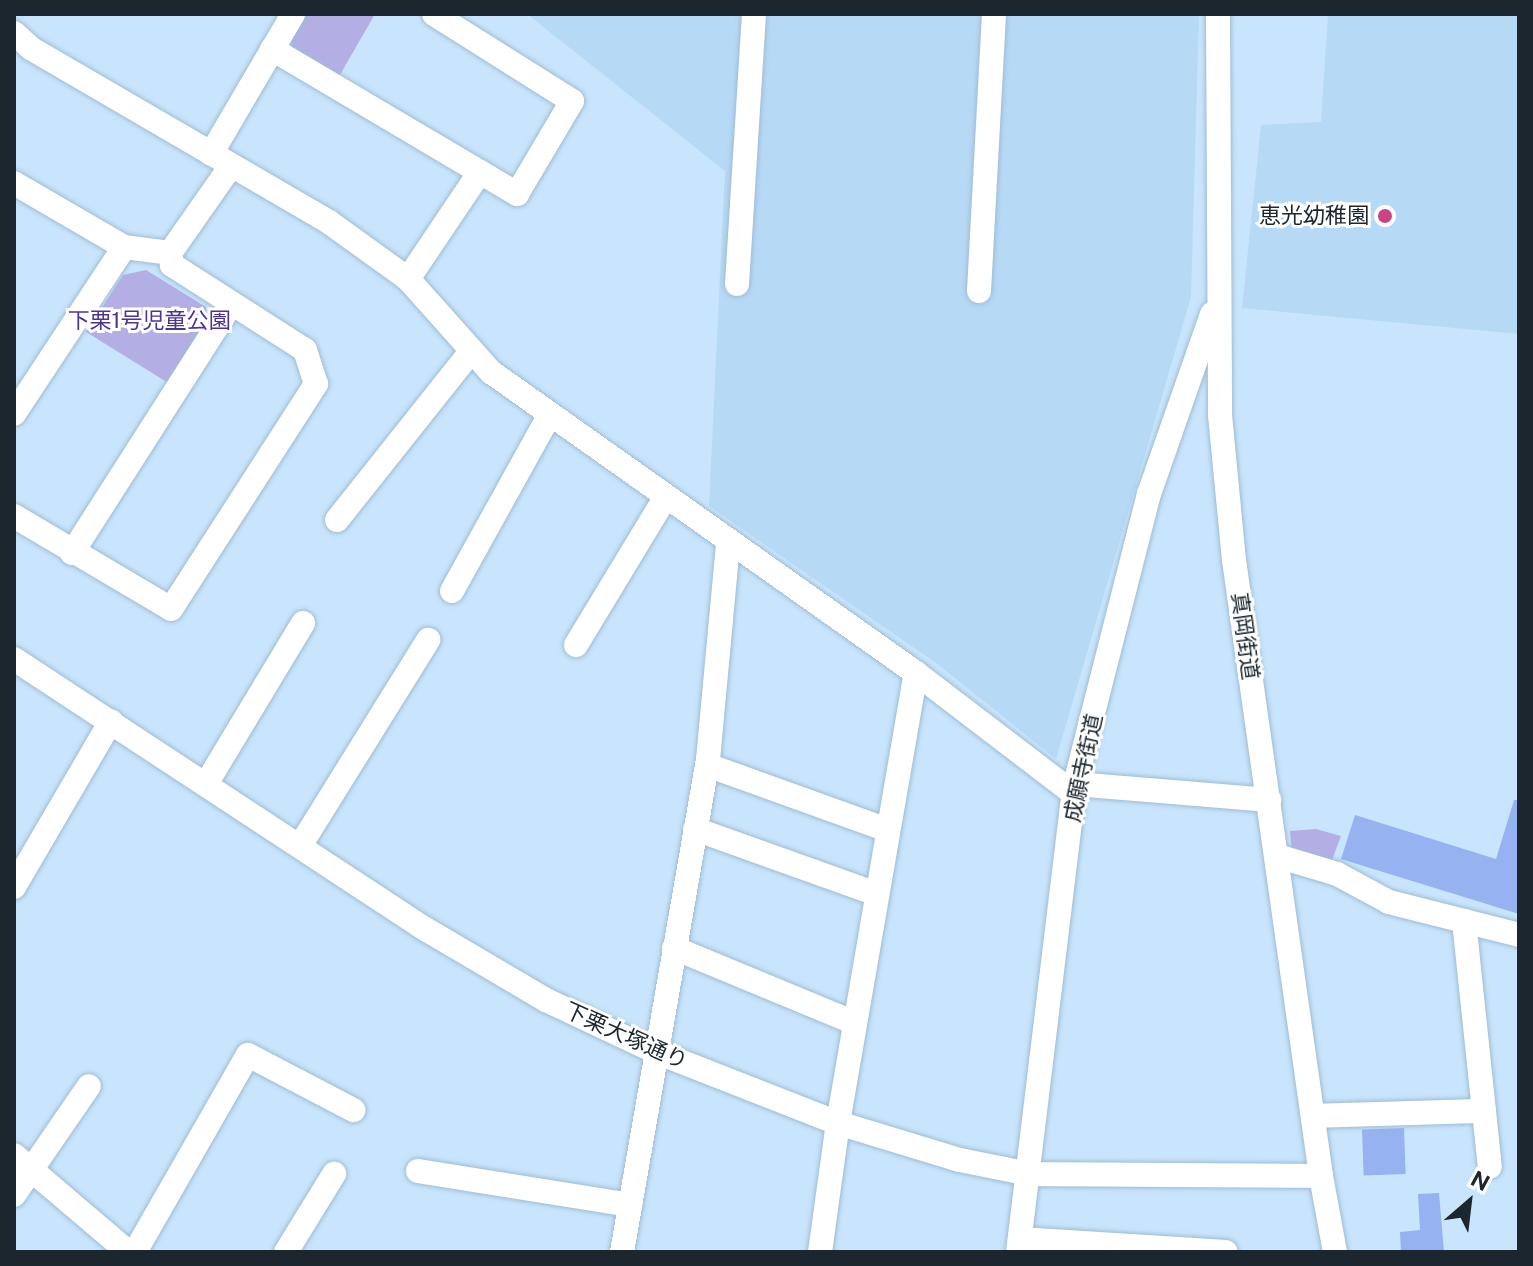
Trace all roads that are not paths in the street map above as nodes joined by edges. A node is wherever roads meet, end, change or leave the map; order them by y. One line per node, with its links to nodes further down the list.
1 (293, 14): 7 (street)
2 (434, 14): 9 (street)
3 (754, 14): 14 (street)
4 (994, 14): 15 (street)
5 (1218, 14): 16 (street, 真岡街道)
6 (14, 33): 8 (street)
7 (272, 49): 8 (street); 9 (street)
8 (221, 160): 12 (street); 13 (street)
9 (480, 172): 13 (street)
10 (16, 188): 11 (street)
11 (124, 247): 12 (street); 19 (street)
12 (170, 253): 17 (street)
13 (408, 279): 18 (street)
14 (737, 284)
15 (979, 291)
16 (1218, 299): 35 (street, 成願寺街道); 36 (street, 真岡街道)
17 (231, 304): 25 (street); 25 (street)
18 (470, 353): 20 (street); 23 (street)
19 (14, 414)
20 (549, 416): 21 (street); 26 (street)
21 (665, 498): 24 (street); 29 (street)
22 (14, 516): 25 (street)
23 (337, 520)
24 (728, 543): 31 (street); 33 (street)
25 (72, 553)
26 (452, 591)
27 (303, 623): 34 (street)
28 (428, 640): 39 (street)
29 (576, 645)
30 (14, 659): 32 (street, 下栗大塚通り)
31 (916, 673): 35 (street); 38 (street)
32 (111, 721): 34 (street, 下栗大塚通り); 41 (street)
33 (707, 765): 37 (street); 38 (street)
34 (206, 784): 39 (street, 下栗大塚通り)
35 (1075, 789): 36 (street); 57 (street, 成願寺街道)
36 (1269, 800): 40 (street, 真岡街道)
37 (695, 829): 42 (street); 45 (street)
38 (888, 830): 42 (street)
39 (300, 846): 47 (street, 下栗大塚通り)
40 (1277, 856): 43 (street); 51 (street, 真岡街道)
41 (14, 887)
42 (877, 894): 46 (street)
43 (1464, 921): 44 (street); 50 (street)
44 (1519, 935)
45 (674, 948): 46 (street); 47 (street)
46 (855, 1023): 52 (street)
47 (654, 1051): 52 (street, 下栗大塚通り); 60 (street)
48 (89, 1086): 53 (street)
49 (353, 1110): 64 (street)
50 (1484, 1111): 51 (street); 54 (street)
51 (1313, 1116): 58 (street, 真岡街道)
52 (838, 1123): 57 (street, 下栗大塚通り); 67 (street)
53 (23, 1163): 59 (street); 63 (street)
54 (1490, 1167)
55 (418, 1171): 60 (street)
56 (334, 1174): 65 (street)
57 (1030, 1174): 58 (street, 下栗大塚通り); 61 (street, 成願寺街道)
58 (1321, 1176): 69 (street, 真岡街道)
59 (14, 1195)
60 (630, 1205): 66 (street)
61 (1019, 1246): 62 (street)
62 (1172, 1250): 68 (street)
63 (128, 1252)
64 (135, 1252)
65 (286, 1252)
66 (622, 1252)
67 (820, 1252)
68 (1226, 1252)
69 (1335, 1252)

